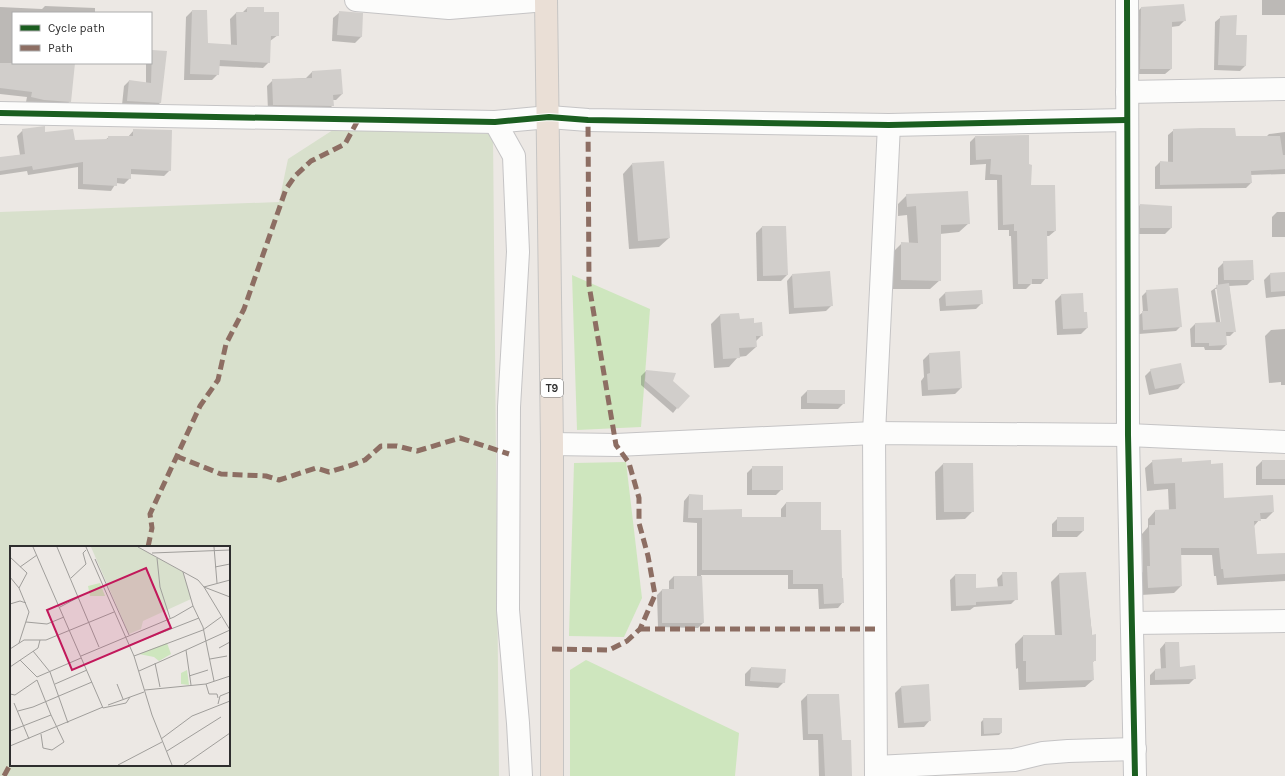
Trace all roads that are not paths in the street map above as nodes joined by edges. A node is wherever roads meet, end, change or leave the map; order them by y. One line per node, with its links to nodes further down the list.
1 (356, 0): 2 (street)
2 (546, 0): 7 (highway, T9)
3 (1127, 0): 5 (street)
4 (1285, 89): 5 (street)
5 (1127, 92): 8 (street)
6 (0, 113): 9 (street)
7 (549, 117): 9 (street); 10 (street); 14 (highway, T9)
8 (1127, 120): 10 (street); 12 (street)
9 (494, 122): 19 (street)
10 (889, 125): 11 (street)
11 (874, 433): 12 (street); 14 (street); 18 (street)
12 (1128, 435): 13 (street); 16 (street)
13 (1285, 442)
14 (552, 444): 20 (highway, T9)
15 (1285, 621): 16 (street)
16 (1132, 622): 17 (street)
17 (1134, 749): 18 (street); 21 (street)
18 (876, 772)
19 (520, 776)
20 (552, 776)
21 (1135, 776)

